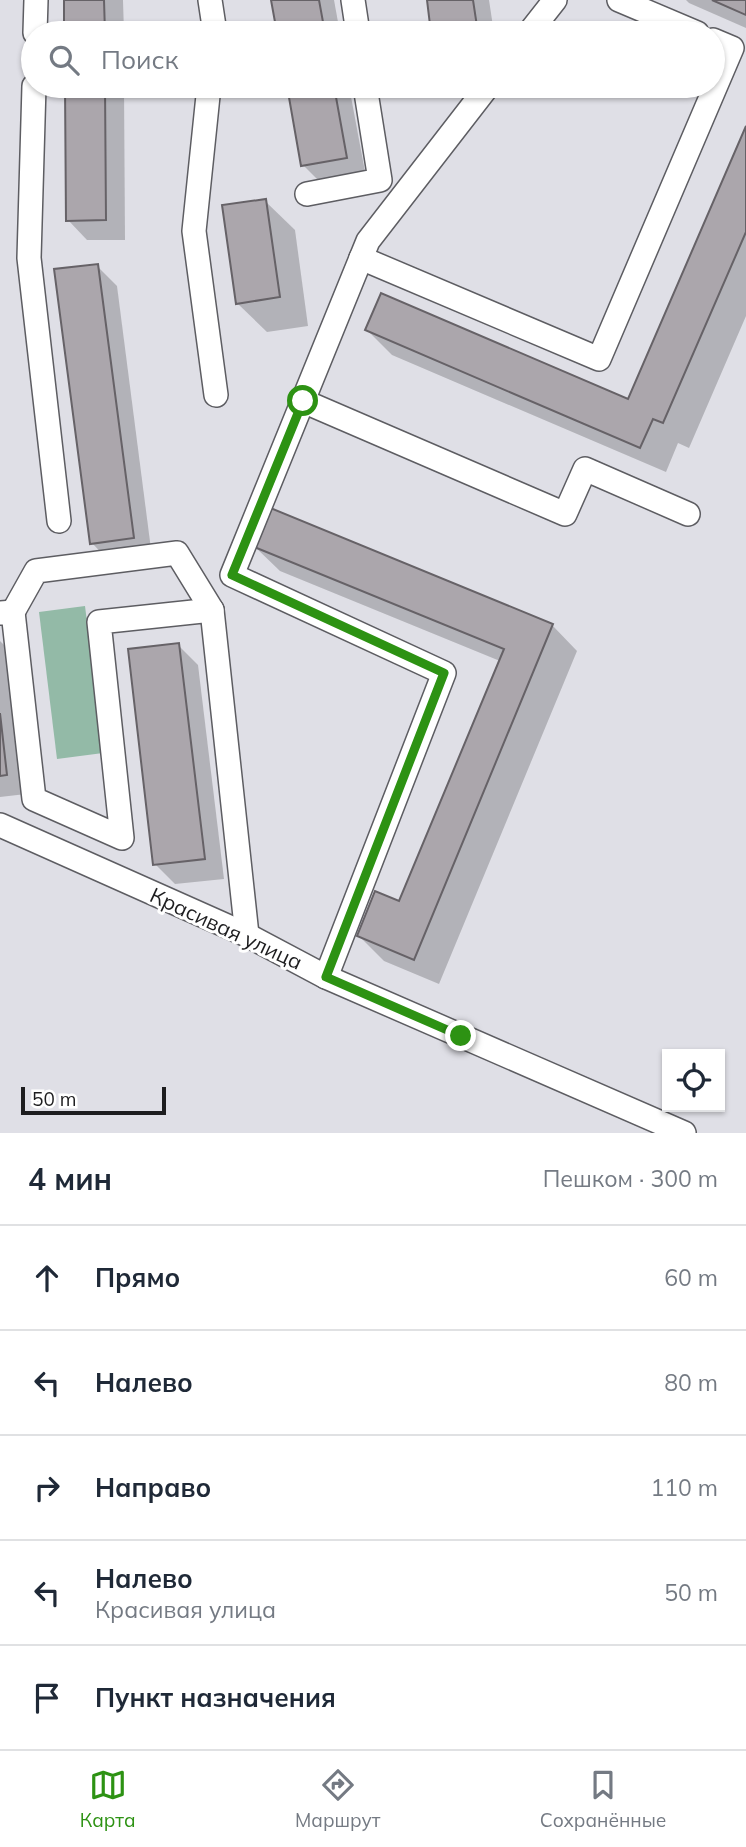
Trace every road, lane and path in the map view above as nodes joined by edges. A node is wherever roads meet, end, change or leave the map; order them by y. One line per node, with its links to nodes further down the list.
1 (36, 0): 6 (street)
2 (210, 0): 7 (street)
3 (353, 0): 8 (street)
4 (555, 0): 9 (street)
5 (619, 0): 10 (street)
6 (35, 21)
7 (213, 21)
8 (356, 21)
9 (538, 21)
10 (669, 21)
11 (725, 45): 12 (street)
12 (725, 64)
13 (34, 98): 23 (street)
14 (208, 98): 20 (street)
15 (367, 98): 18 (street)
16 (479, 98): 19 (street)
17 (711, 98): 19 (street)
18 (307, 194)
19 (361, 258): 21 (street)
20 (216, 395)
21 (303, 401): 22 (street); 28 (street)
22 (688, 514)
23 (59, 521)
24 (212, 610): 25 (street); 25 (street); 27 (street)
25 (7, 612)
26 (0, 825): 27 (street, Красивая улица)
27 (247, 935): 28 (street, Красивая улица)
28 (326, 977): 29 (street, Красивая улица)
29 (684, 1133)

